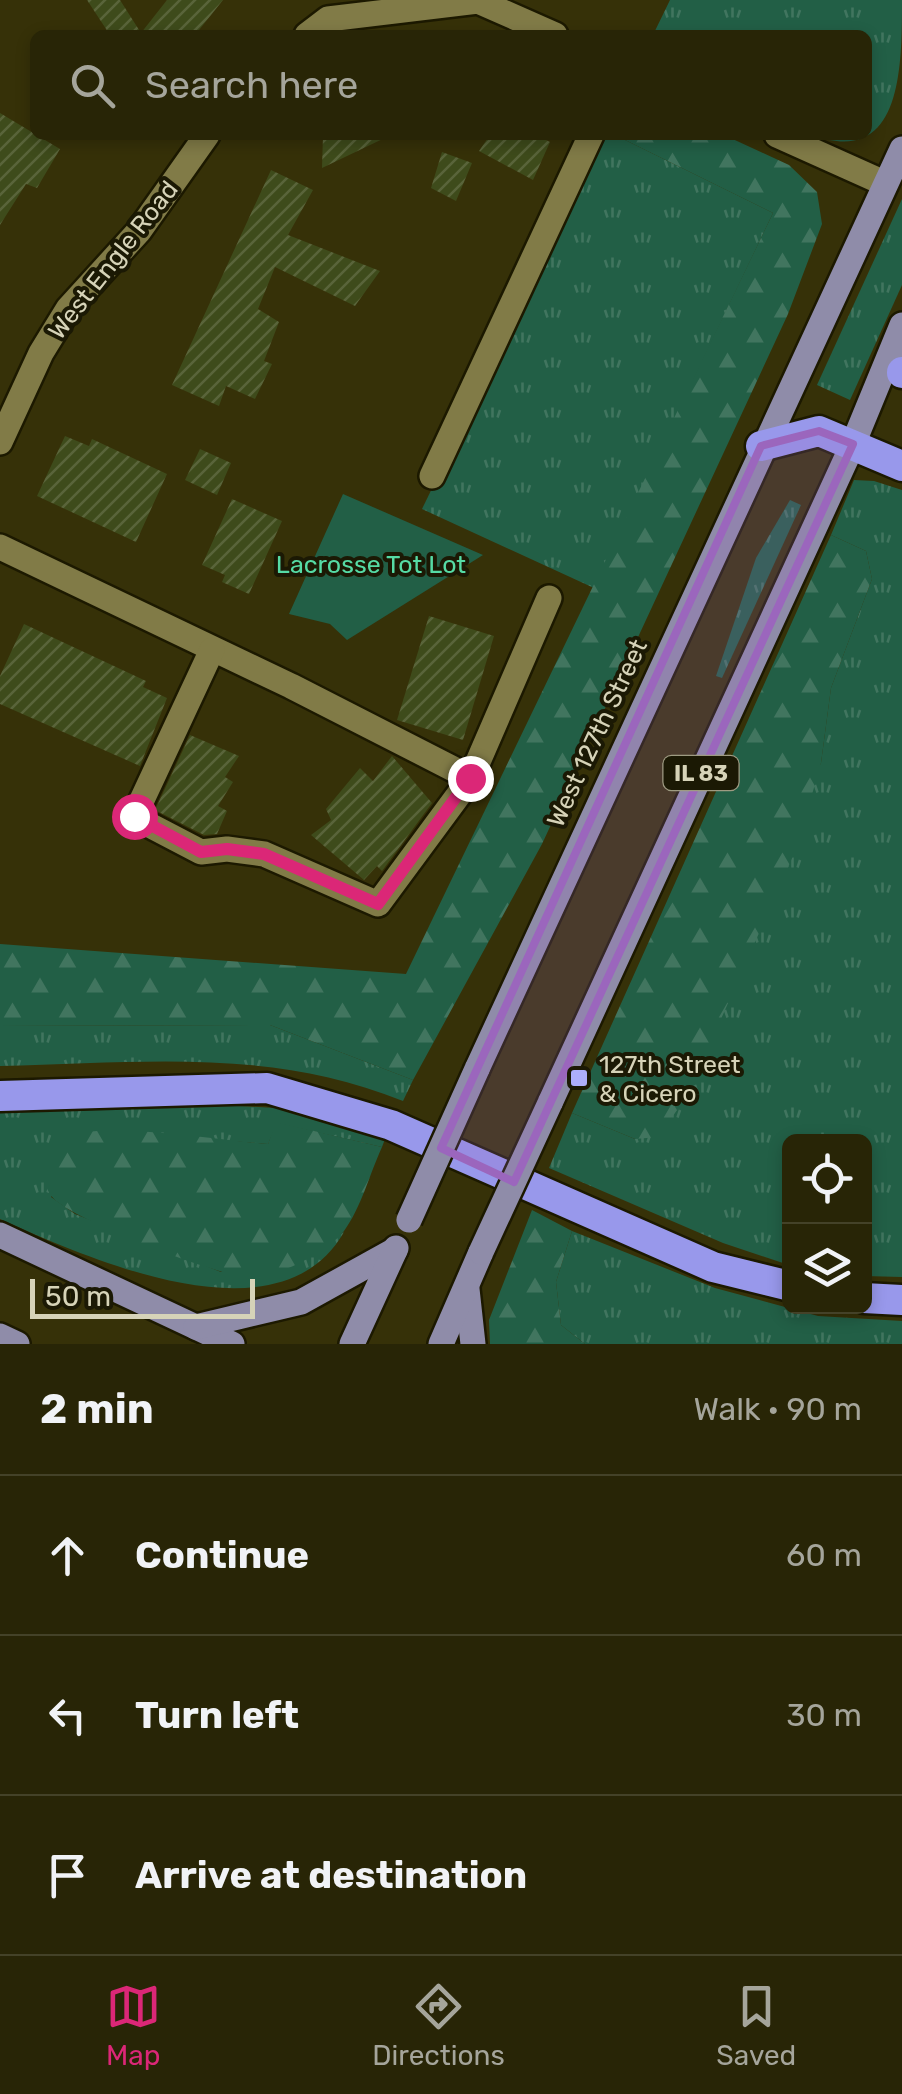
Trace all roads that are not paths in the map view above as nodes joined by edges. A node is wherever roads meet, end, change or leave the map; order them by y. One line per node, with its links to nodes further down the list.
1 (314, 30): 2 (street)
2 (544, 30)
3 (203, 140): 9 (street, West Engle Road)
4 (589, 140): 13 (street)
5 (788, 140): 7 (street)
6 (902, 149): 7 (main road, West 127th Street)
7 (884, 183): 11 (main road, West 127th Street)
8 (902, 324): 10 (main road, IL 83)
9 (0, 442)
10 (853, 444): 11 (highway); 12 (highway); 22 (main road, IL 83, bridge)
11 (761, 446): 20 (main road, West 127th Street, bridge)
12 (902, 466)
13 (432, 476)
14 (0, 547): 16 (street)
15 (549, 598): 17 (street)
16 (212, 650): 17 (street); 17 (street)
17 (470, 778)
18 (0, 1096): 21 (highway)
19 (0, 1235): 25 (main road)
20 (396, 1250): 25 (main road); 29 (main road, West 127th Street)
21 (782, 1284)
22 (466, 1288): 30 (main road, IL 83); 31 (main road)
23 (872, 1298): 24 (highway)
24 (902, 1300)
25 (196, 1327): 28 (main road)
26 (0, 1336): 27 (main road)
27 (17, 1344)
28 (232, 1344)
29 (352, 1344)
30 (441, 1344)
31 (473, 1344)

